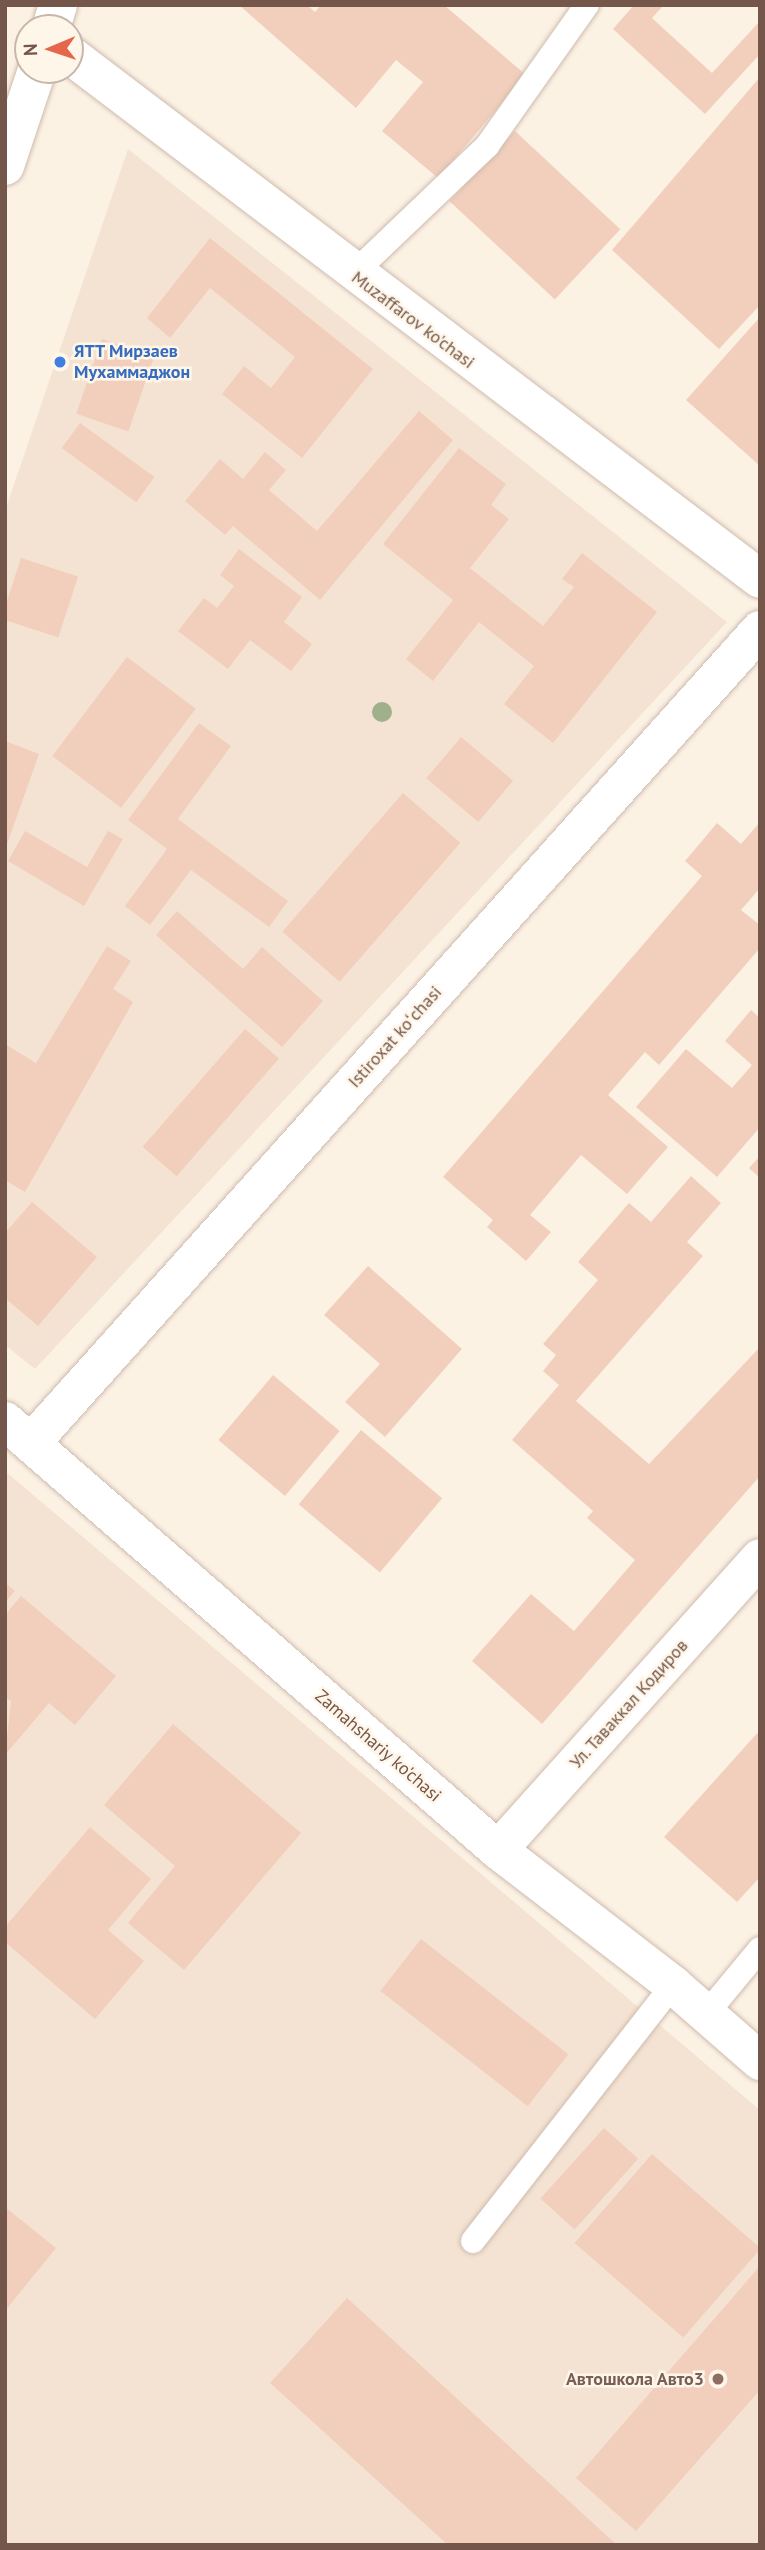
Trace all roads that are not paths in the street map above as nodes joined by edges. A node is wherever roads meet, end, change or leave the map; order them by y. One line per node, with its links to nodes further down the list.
1 (587, 5): 5 (lane)
2 (84, 66): 5 (street, Muzaffarov ko'chasi)
3 (32, 84): 4 (street)
4 (5, 166)
5 (352, 275): 6 (street, Muzaffarov ko'chasi)
6 (760, 579)
7 (760, 630): 8 (street, Istiroxat koʻchasi)
8 (18, 1432): 10 (street, Zamahshariy ko'chasi)
9 (760, 1558): 10 (street, Ул. Таваккал Кодиров)
10 (498, 1850): 12 (street, Zamahshariy ko'chasi)
11 (760, 1949): 13 (lane)
12 (673, 1985): 13 (street, Zamahshariy ko'chasi); 15 (lane)
13 (707, 2013): 14 (street, Zamahshariy ko'chasi)
14 (760, 2061)
15 (473, 2241)

